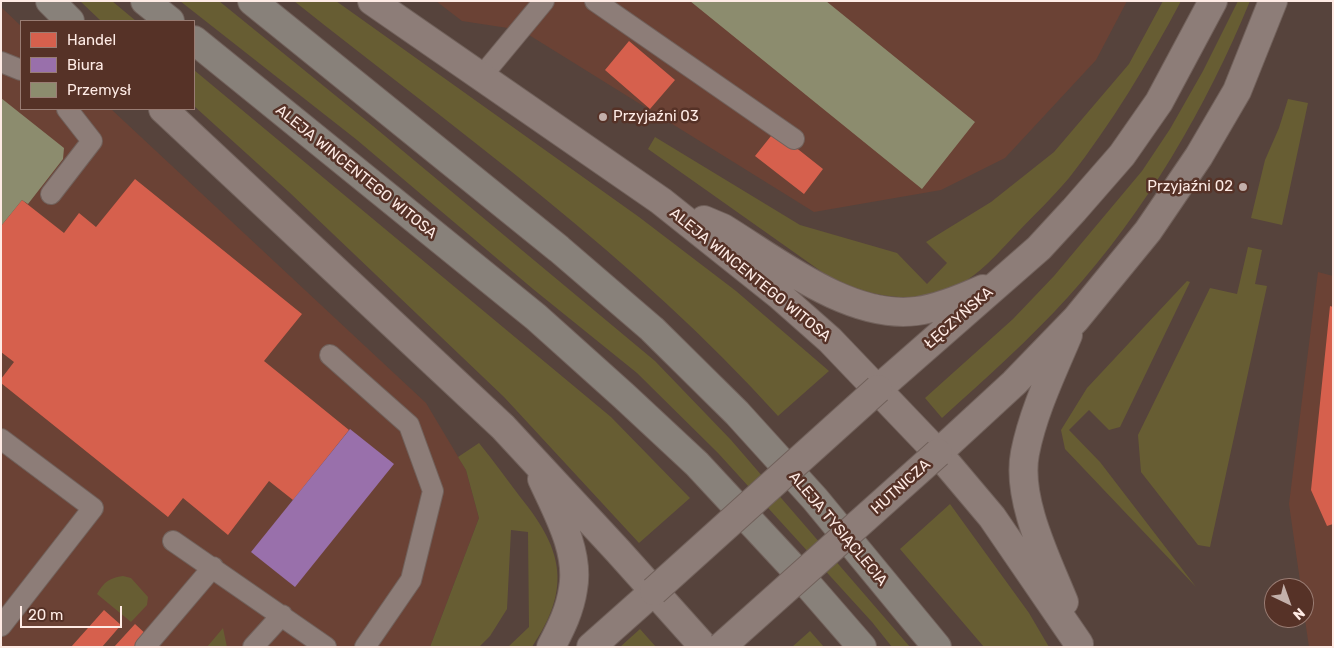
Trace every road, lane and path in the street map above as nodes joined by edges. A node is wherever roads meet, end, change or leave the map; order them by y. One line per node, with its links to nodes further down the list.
1 (38, 1): 10 (street)
2 (50, 1): 11 (main road)
3 (145, 1): 12 (main road)
4 (252, 1): 44 (main road, ALEJA TYSIĄCLECIA)
5 (372, 1): 16 (street, ALEJA WINCENTEGO WITOSA)
6 (544, 1): 16 (lane)
7 (595, 1): 19 (lane)
8 (1213, 1): 22 (street, ŁĘCZYŃSKA)
9 (1273, 1): 23 (street)
10 (65, 20)
11 (69, 20)
12 (169, 20)
13 (195, 41): 43 (main road, ALEJA WINCENTEGO WITOSA)
14 (1, 62): 15 (lane)
15 (20, 70)
16 (481, 77): 21 (street, ALEJA WINCENTEGO WITOSA)
17 (68, 110): 20 (lane)
18 (165, 110): 28 (street)
19 (794, 139)
20 (51, 194)
21 (661, 201): 22 (street); 25 (street, ALEJA WINCENTEGO WITOSA)
22 (1000, 282): 25 (street, ŁĘCZYŃSKA)
23 (1075, 320): 27 (street, HUTNICZA); 34 (street)
24 (330, 355): 38 (lane)
25 (878, 389): 27 (street, ALEJA WINCENTEGO WITOSA); 31 (street, ŁĘCZYŃSKA, bridge)
26 (1, 440): 33 (lane)
27 (938, 453): 34 (street, ALEJA WINCENTEGO WITOSA); 42 (street, HUTNICZA, bridge)
28 (532, 457): 31 (street); 39 (street)
29 (173, 541): 30 (lane)
30 (213, 567): 32 (lane); 35 (lane)
31 (654, 591): 40 (street); 41 (street)
32 (282, 615): 36 (lane); 37 (lane)
33 (1, 626)
34 (1080, 645)
35 (145, 647)
36 (253, 647)
37 (326, 647)
38 (365, 647)
39 (552, 647)
40 (591, 647)
41 (704, 647)
42 (721, 647)
43 (862, 647)
44 (937, 647)

